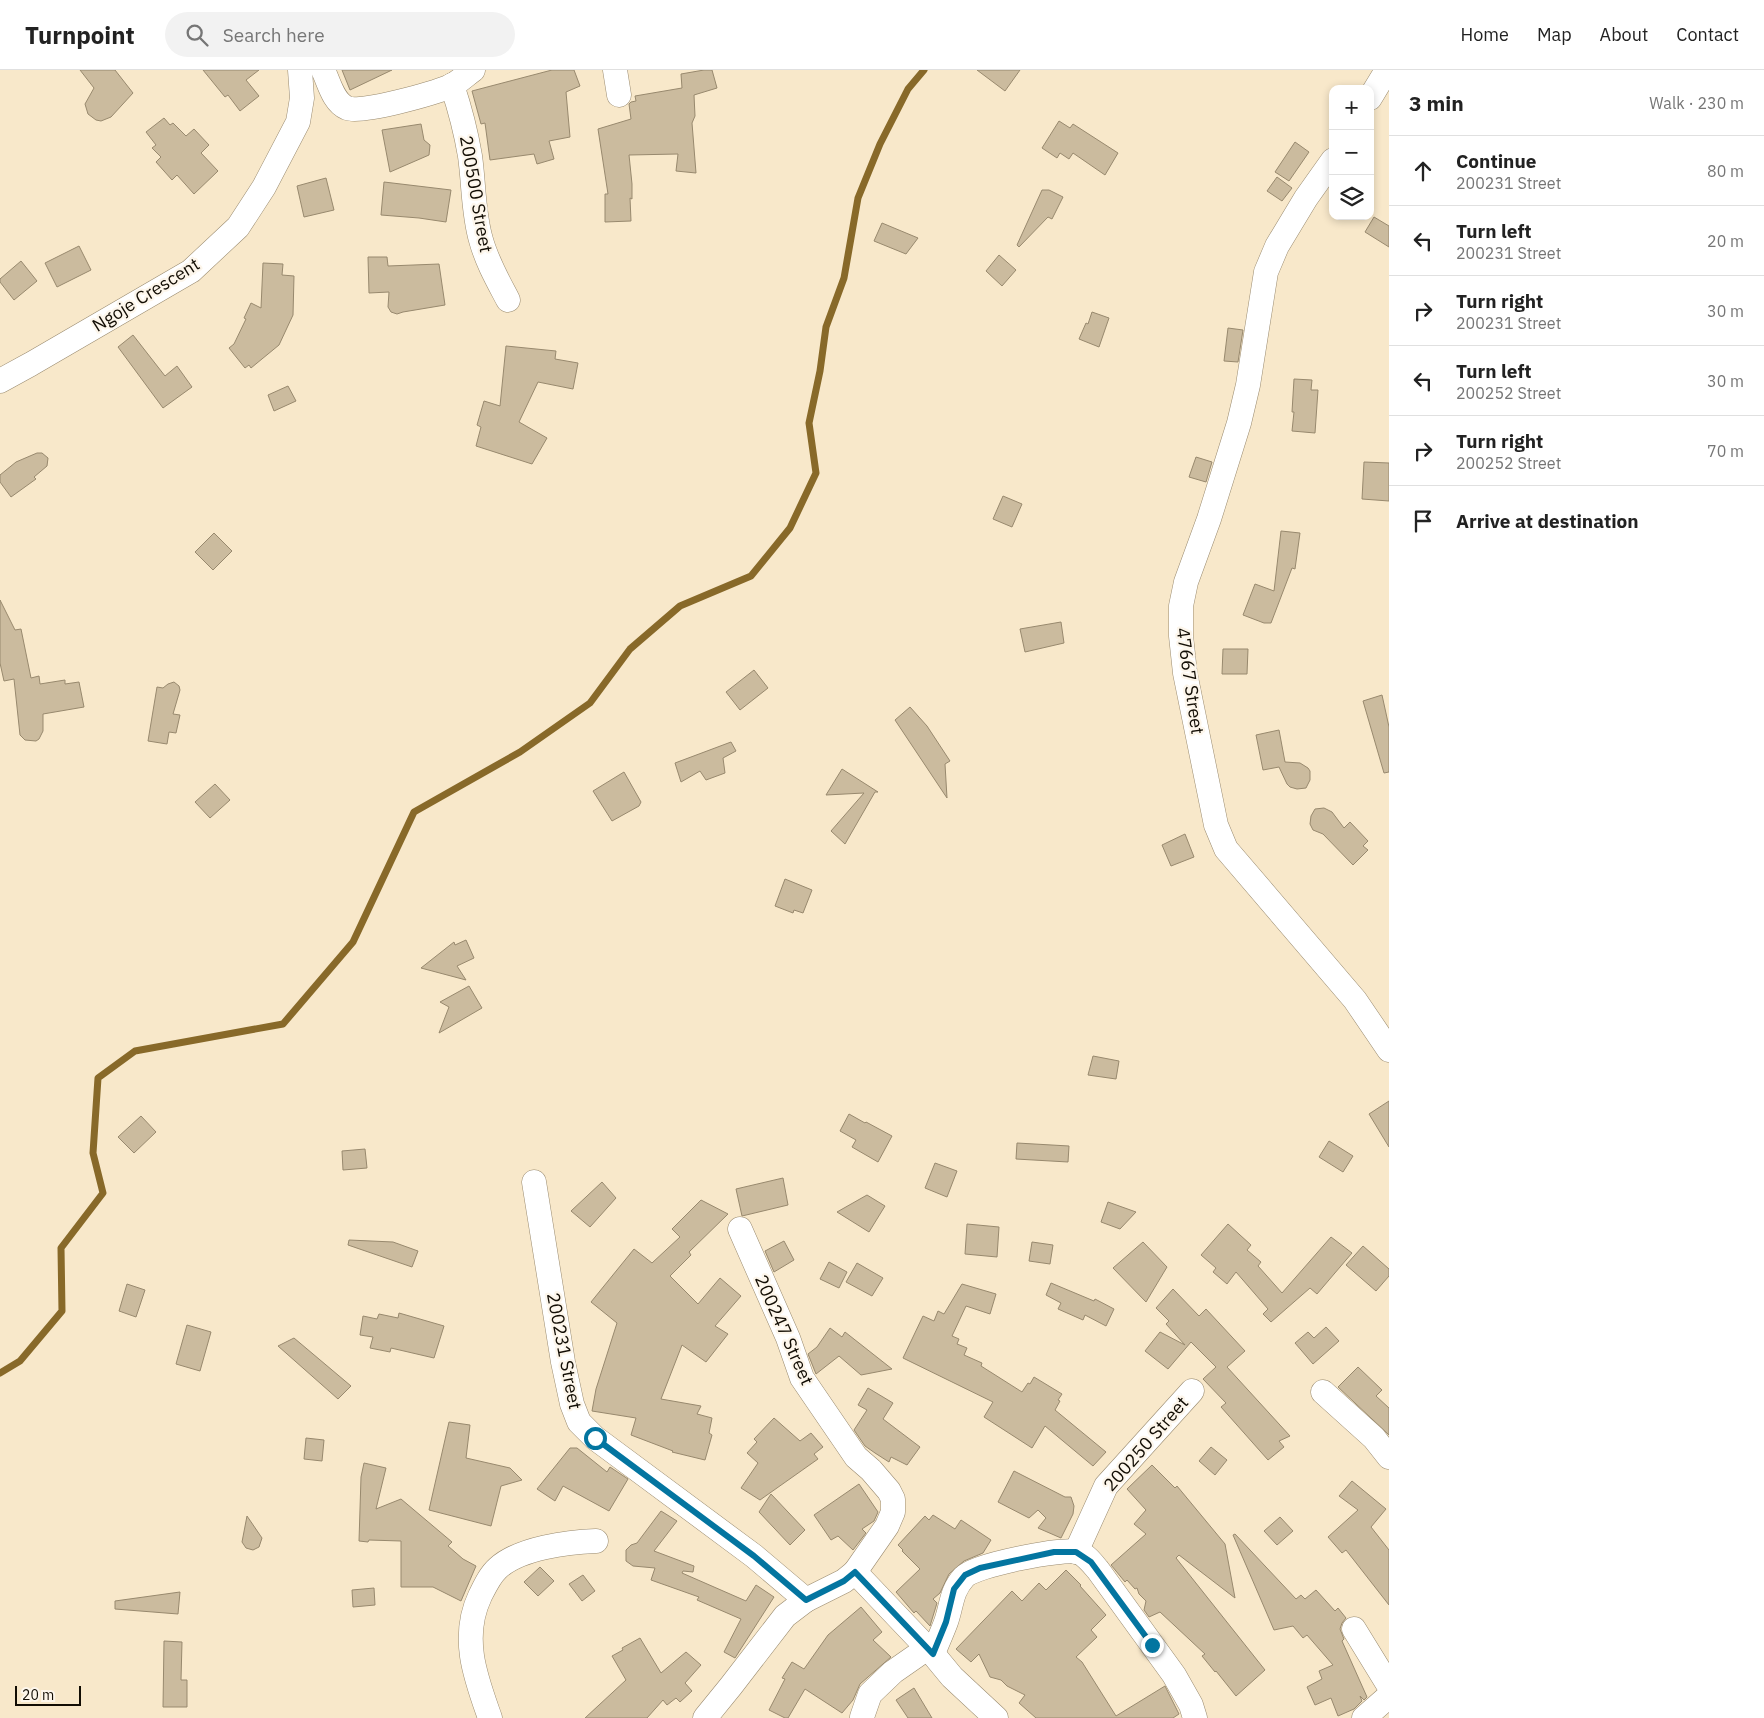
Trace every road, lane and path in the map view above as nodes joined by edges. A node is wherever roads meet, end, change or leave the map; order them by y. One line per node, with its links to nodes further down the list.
1 (300, 70): 11 (street, Ngoje Crescent)
2 (323, 70): 6 (street)
3 (473, 70): 6 (street)
4 (615, 70): 8 (street)
5 (1387, 70): 7 (street)
6 (452, 85): 10 (street, 200500 Street)
7 (1374, 91)
8 (619, 95)
9 (1329, 166): 12 (street, 47667 Street)
10 (508, 300)
11 (0, 381)
12 (1389, 1050)
13 (534, 1182): 21 (street, 200231 Street)
14 (740, 1229): 20 (street, 200247 Street)
15 (1192, 1391): 19 (street, 200250 Street)
16 (1323, 1392): 17 (street)
17 (1389, 1457)
18 (596, 1541): 27 (street)
19 (1076, 1552): 23 (street); 30 (street)
20 (855, 1572): 21 (street); 23 (street)
21 (806, 1600): 28 (street)
22 (1354, 1630): 24 (street)
23 (929, 1651): 26 (street); 29 (street)
24 (1389, 1686)
25 (1389, 1696): 31 (street)
26 (862, 1717)
27 (490, 1718)
28 (705, 1718)
29 (996, 1718)
30 (1195, 1718)
31 (1364, 1718)

